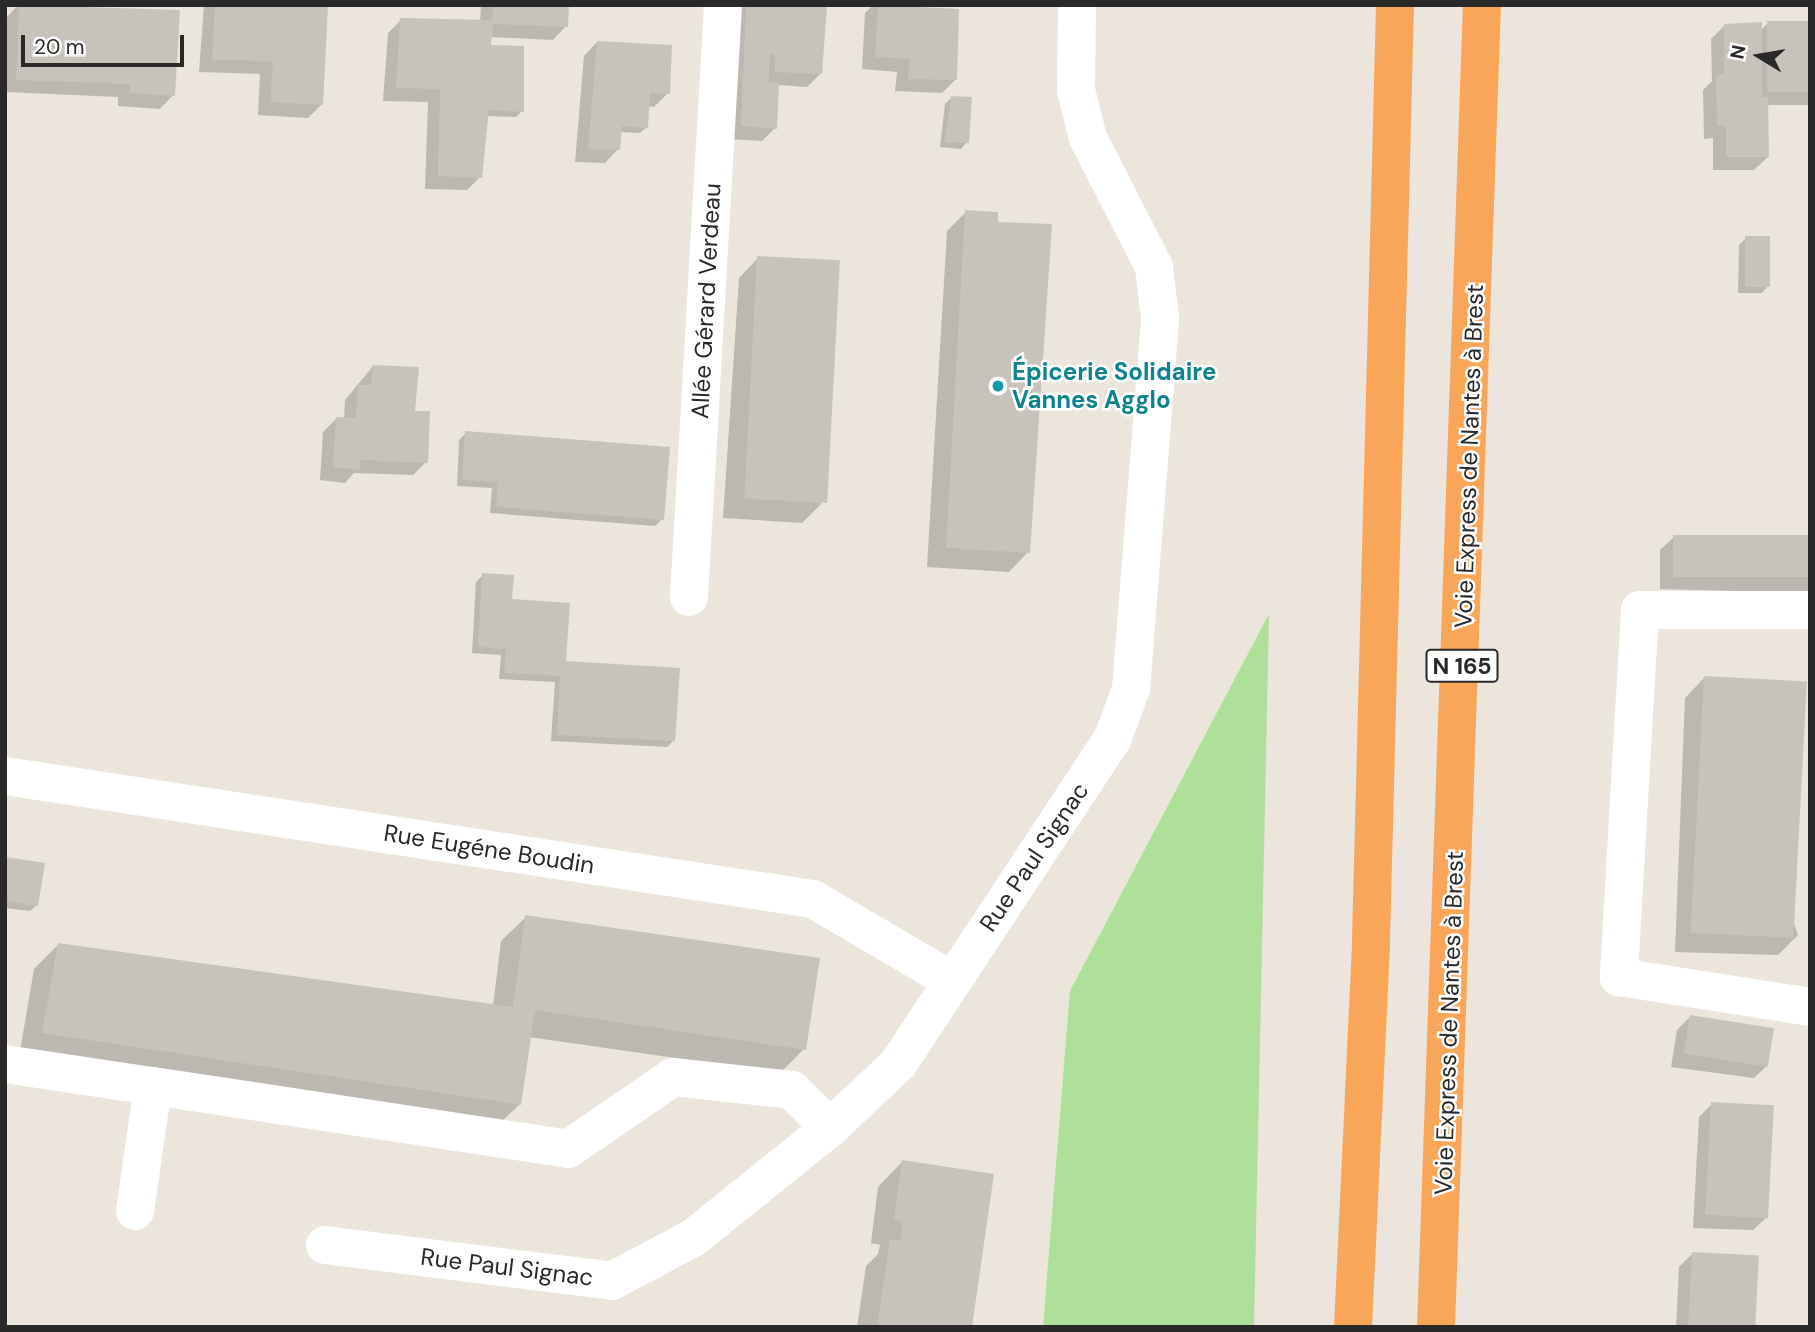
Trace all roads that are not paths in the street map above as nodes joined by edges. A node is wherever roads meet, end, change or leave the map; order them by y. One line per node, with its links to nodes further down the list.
1 (723, 5): 5 (street, Allée Gérard Verdeau)
2 (1077, 5): 8 (street, Rue Paul Signac)
3 (1395, 5): 15 (highway)
4 (1482, 5): 16 (highway, Voie Express de Nantes à Brest / N 165)
5 (689, 597)
6 (1810, 610): 9 (street)
7 (5, 776): 8 (street, Rue Eugéne Boudin)
8 (952, 981): 12 (street, Rue Paul Signac)
9 (1810, 1007)
10 (5, 1064): 11 (street)
11 (153, 1086): 12 (street); 13 (street)
12 (830, 1128): 14 (street, Rue Paul Signac)
13 (135, 1211)
14 (325, 1244)
15 (1353, 1327)
16 (1436, 1327)

